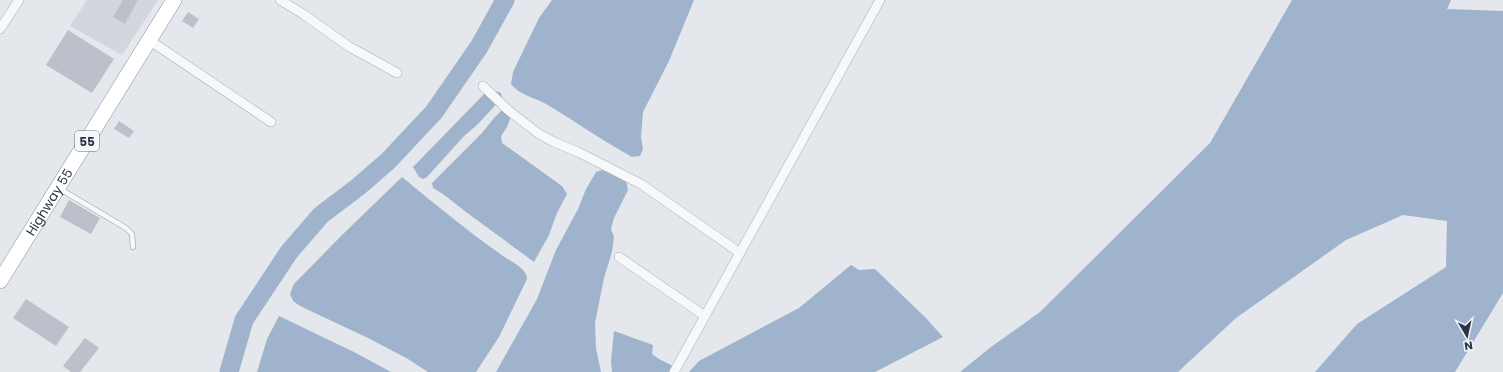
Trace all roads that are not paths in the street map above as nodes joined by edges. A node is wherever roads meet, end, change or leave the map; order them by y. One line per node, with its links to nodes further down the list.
1 (19, 0): 5 (street)
2 (174, 0): 6 (highway, Highway 55 / 55)
3 (280, 0): 7 (street)
4 (880, 0): 12 (street)
5 (0, 29)
6 (149, 40): 9 (street); 10 (highway, Highway 55 / 55)
7 (397, 73)
8 (483, 86): 12 (street)
9 (271, 122)
10 (58, 188): 11 (lane); 14 (highway, Highway 55 / 55)
11 (133, 247)
12 (740, 253): 15 (street)
13 (619, 257): 15 (street)
14 (0, 281)
15 (705, 316): 16 (street)
16 (674, 372)

